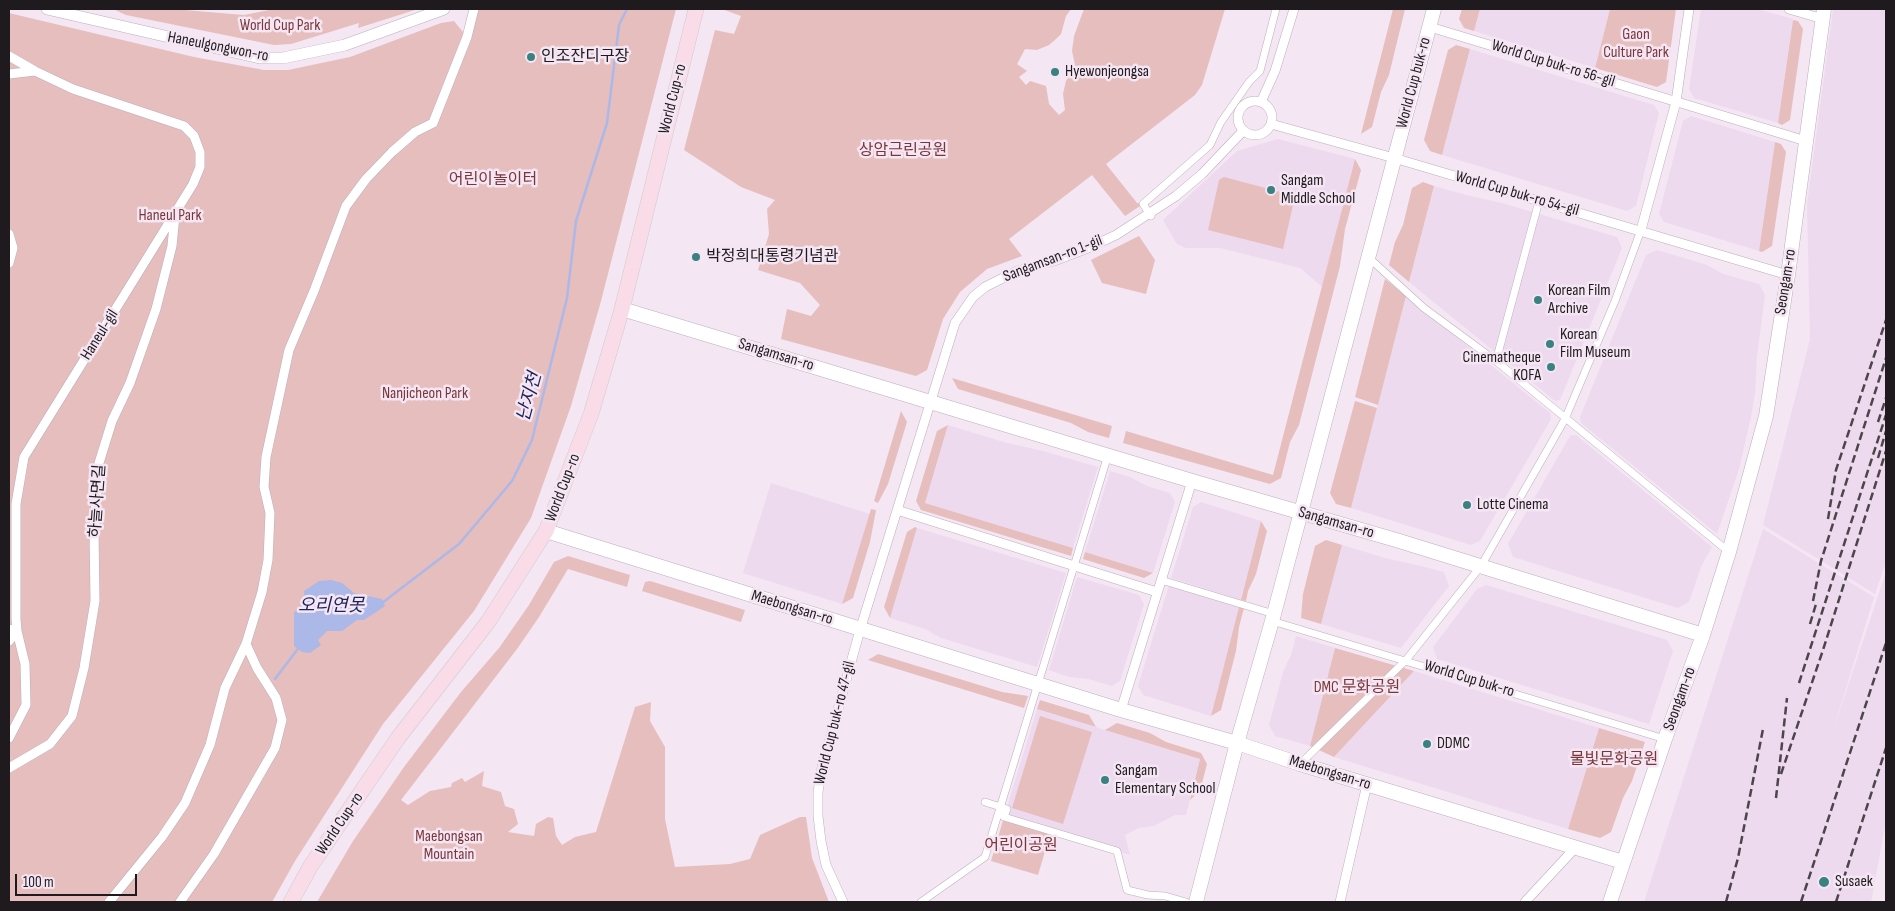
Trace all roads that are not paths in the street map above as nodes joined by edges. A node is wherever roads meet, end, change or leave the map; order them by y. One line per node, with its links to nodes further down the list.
1 (47, 9): 9 (street, Haneulgongwon-ro)
2 (474, 9): 48 (street)
3 (696, 9): 29 (main road, World Cup-ro)
4 (1276, 9): 23 (street)
5 (1294, 9): 15 (street)
6 (1434, 9): 11 (main road, World Cup buk-ro)
7 (1689, 9): 16 (street)
8 (1789, 9): 10 (street)
9 (440, 10)
10 (1823, 14): 19 (main road, Seongam-ro)
11 (1430, 27): 16 (street, World Cup buk-ro 56-gil); 20 (main road, World Cup buk-ro)
12 (9, 56): 13 (street, Haneul-gil)
13 (35, 71): 14 (street); 22 (street, Haneul-gil)
14 (9, 74)
15 (1261, 102): 17 (street); 18 (street)
16 (1676, 102): 19 (street, World Cup buk-ro 56-gil); 24 (street)
17 (1271, 124): 18 (street); 20 (street)
18 (1243, 131): 23 (street, Sangamsan-ro 1-gil)
19 (1806, 141): 28 (main road, Seongam-ro)
20 (1394, 158): 21 (street, World Cup buk-ro 54-gil); 26 (main road, World Cup buk-ro)
21 (1539, 201): 24 (street, World Cup buk-ro 54-gil); 30 (street)
22 (176, 213): 44 (street, Haneul-gil); 56 (street, 하늘사면길)
23 (1151, 215): 31 (street, Sangamsan-ro 1-gil)
24 (1641, 230): 28 (street, World Cup buk-ro 54-gil); 32 (street)
25 (9, 234): 27 (street)
26 (1368, 256): 30 (street); 36 (main road, World Cup buk-ro)
27 (9, 263)
28 (1788, 275): 38 (main road, Seongam-ro)
29 (622, 309): 31 (main road, Sangamsan-ro); 37 (main road, World Cup-ro)
30 (1496, 361): 32 (street)
31 (931, 402): 33 (main road, Sangamsan-ro); 35 (street)
32 (1565, 419): 38 (street); 39 (street)
33 (1108, 455): 34 (main road, Sangamsan-ro); 40 (street)
34 (1192, 481): 36 (main road, Sangamsan-ro); 41 (street)
35 (897, 510): 40 (street); 45 (street)
36 (1300, 512): 39 (main road, Sangamsan-ro); 43 (main road, World Cup buk-ro)
37 (546, 531): 45 (main road, Maebongsan-ro); 63 (main road, World Cup-ro)
38 (1729, 552): 46 (main road, Seongam-ro)
39 (1481, 566): 46 (main road, Sangamsan-ro); 49 (street)
40 (1074, 567): 42 (street); 50 (street)
41 (1161, 580): 42 (street); 43 (street, World Cup buk-ro)
42 (1157, 592): 51 (street)
43 (1273, 617): 49 (street, World Cup buk-ro); 54 (main road, World Cup buk-ro)
44 (13, 630): 47 (street); 52 (street, Haneul-gil)
45 (860, 630): 50 (main road, Maebongsan-ro); 64 (street, World Cup buk-ro 47-gil)
46 (1703, 635): 53 (main road, Seongam-ro)
47 (9, 640)
48 (246, 644): 61 (street); 62 (street)
49 (1406, 660): 53 (street, World Cup buk-ro); 55 (street)
50 (1038, 684): 51 (main road, Maebongsan-ro); 65 (street)
51 (1121, 710): 54 (main road, Maebongsan-ro)
52 (9, 738)
53 (1665, 739): 60 (main road, Seongam-ro)
54 (1237, 743): 55 (main road, Maebongsan-ro); 67 (main road, World Cup buk-ro)
55 (1300, 764): 57 (main road, Maebongsan-ro)
56 (9, 768)
57 (1367, 784): 59 (main road, Maebongsan-ro); 68 (street)
58 (985, 802): 66 (street)
59 (1575, 848): 60 (main road, Maebongsan-ro); 69 (street)
60 (1623, 862): 70 (main road, Seongam-ro)
61 (109, 902)
62 (180, 902)
63 (291, 902)
64 (843, 902)
65 (921, 902)
66 (1186, 902)
67 (1196, 902)
68 (1340, 902)
69 (1525, 902)
70 (1610, 902)

